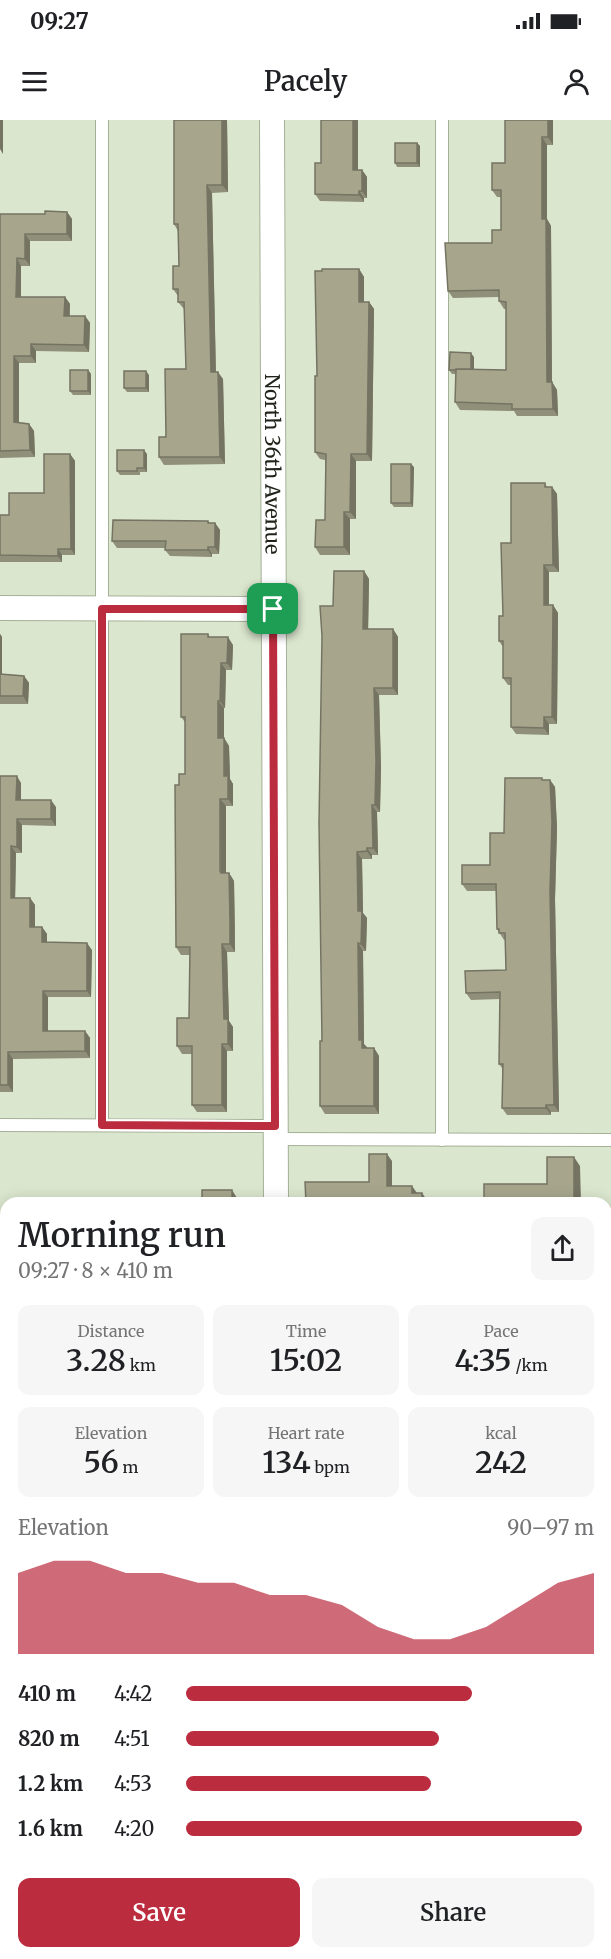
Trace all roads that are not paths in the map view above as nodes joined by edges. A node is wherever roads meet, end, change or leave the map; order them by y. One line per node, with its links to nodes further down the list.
1 (102, 120): 5 (lane)
2 (272, 120): 6 (street, North 36th Avenue)
3 (441, 120): 10 (lane)
4 (0, 608): 5 (street)
5 (102, 609): 6 (street); 8 (lane)
6 (273, 609): 9 (street, North 36th Avenue)
7 (0, 1125): 8 (lane)
8 (102, 1125): 9 (lane)
9 (275, 1132): 10 (lane); 12 (street, North 36th Avenue)
10 (442, 1140): 11 (lane)
11 (611, 1140)
12 (276, 1197)

